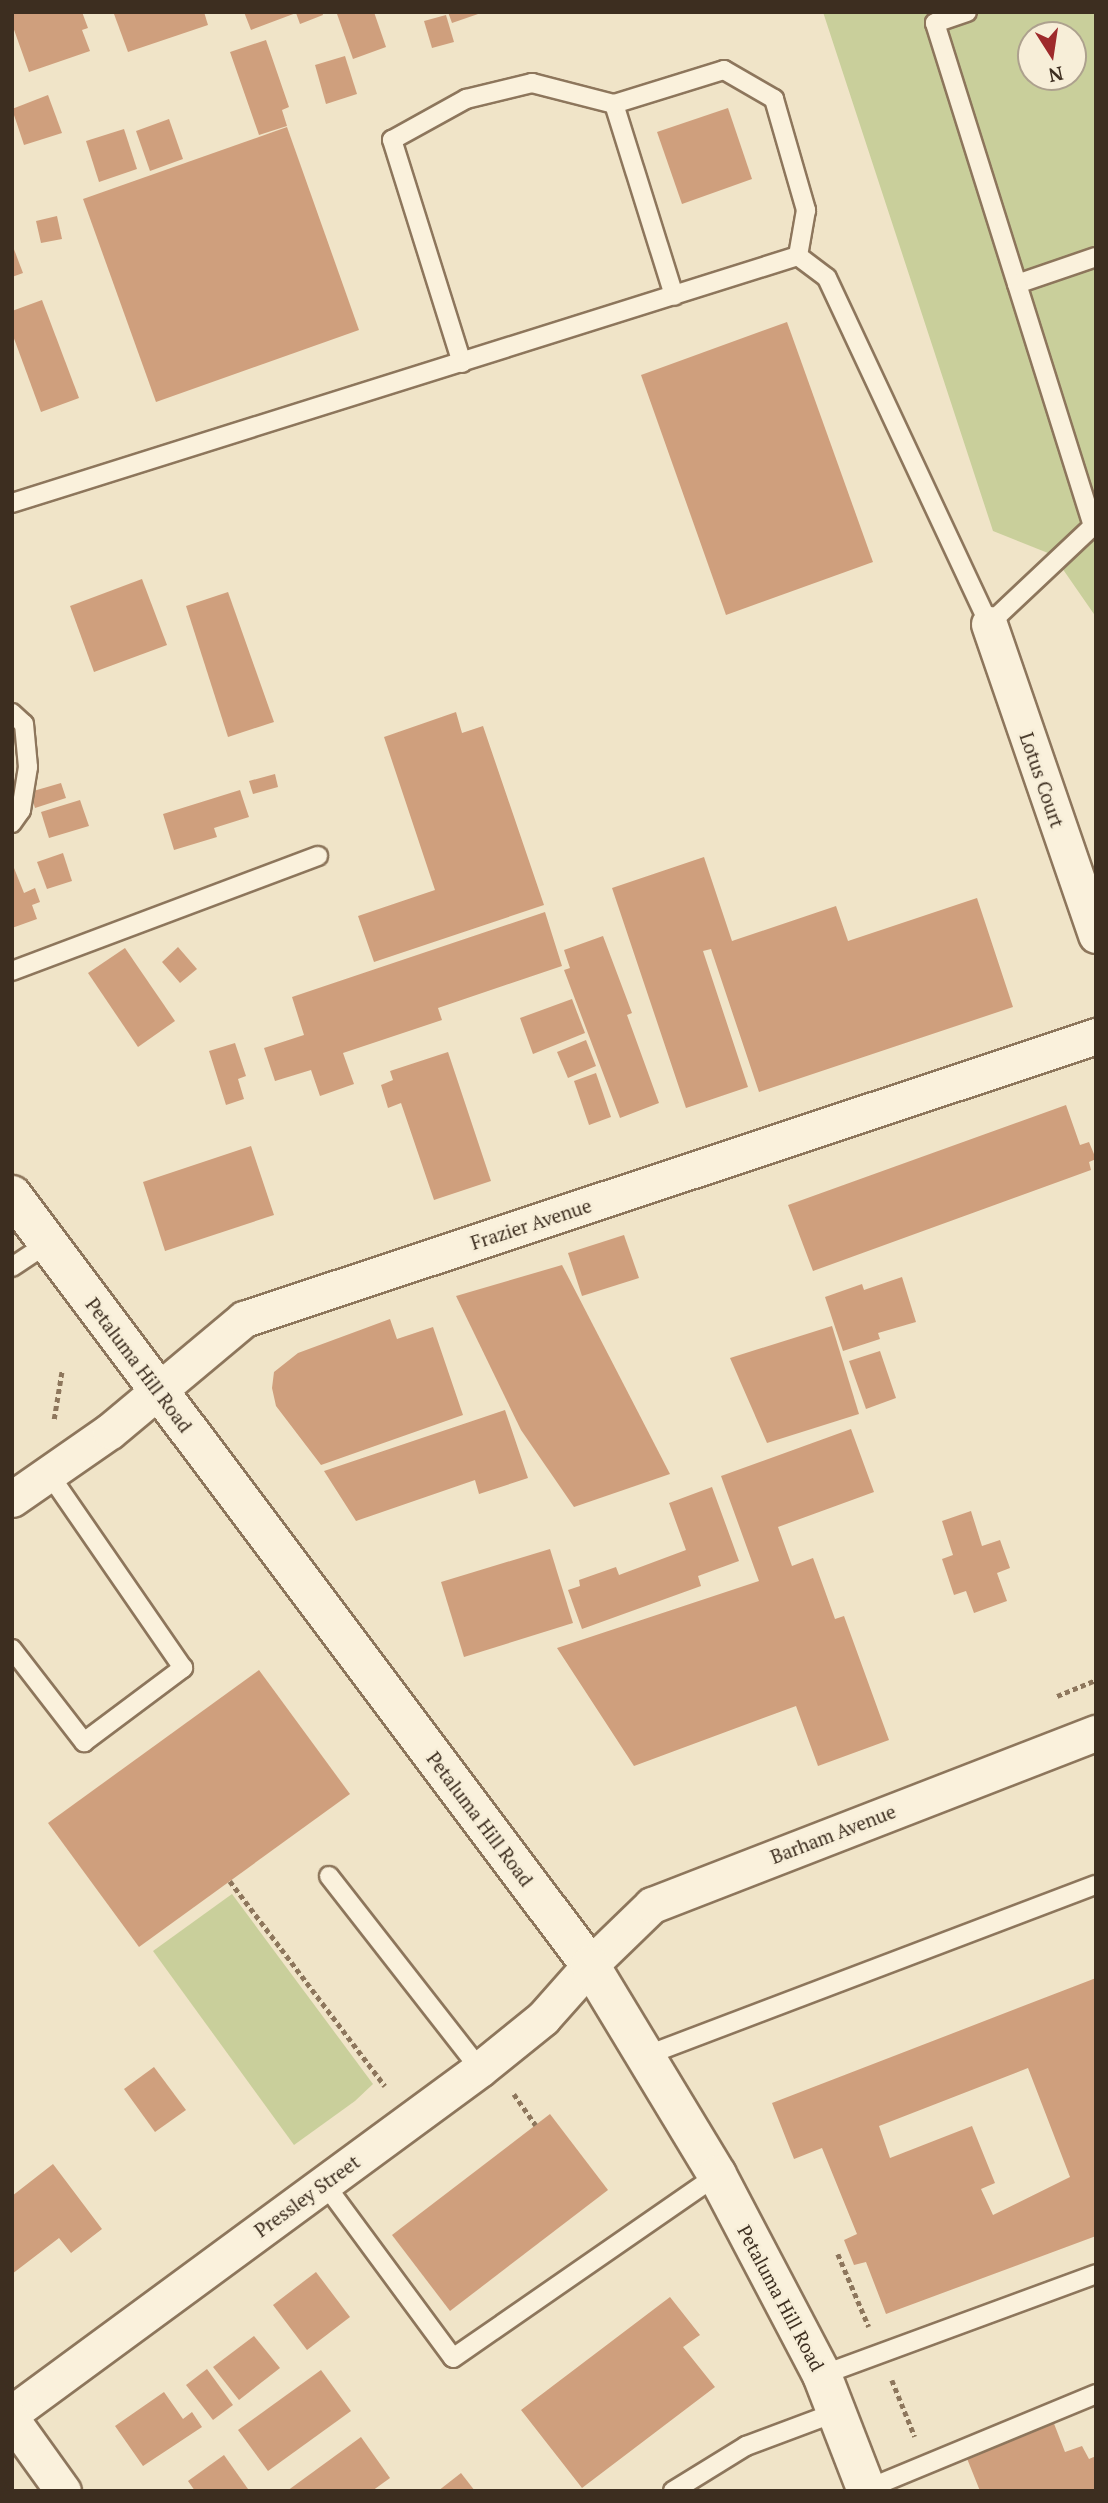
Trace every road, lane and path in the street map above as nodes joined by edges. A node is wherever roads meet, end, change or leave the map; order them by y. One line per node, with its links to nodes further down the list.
1 (967, 12): 5 (lane)
2 (614, 104): 3 (lane); 6 (lane); 7 (lane)
3 (798, 257): 6 (lane); 10 (lane)
4 (1096, 257): 5 (lane)
5 (1017, 284): 9 (lane)
6 (674, 296): 7 (lane)
7 (462, 363): 8 (lane)
8 (12, 503)
9 (1094, 525): 10 (lane)
10 (989, 624): 14 (street, Lotus Court)
11 (12, 713): 12 (lane)
12 (12, 823)
13 (318, 856): 15 (lane)
14 (1096, 935)
15 (12, 971)
16 (1096, 1037): 21 (street, Frazier Avenue)
17 (12, 1195): 18 (main road, Petaluma Hill Road)
18 (48, 1243): 19 (lane); 21 (main road, Petaluma Hill Road)
19 (12, 1267)
20 (62, 1370): 22 (path)
21 (159, 1392): 23 (street, Frazier Avenue); 32 (main road, Petaluma Hill Road)
22 (54, 1419)
23 (49, 1474): 24 (street, Frazier Avenue); 25 (lane)
24 (12, 1499)
25 (12, 1649)
26 (1096, 1680): 27 (path)
27 (1057, 1696)
28 (1096, 1733): 32 (street, Barham Avenue)
29 (329, 1876): 34 (lane)
30 (230, 1881): 35 (path)
31 (1096, 1885): 33 (lane)
32 (590, 1965): 33 (main road, Petaluma Hill Road); 34 (street, Pressley Street)
33 (645, 2056): 38 (main road, Petaluma Hill Road)
34 (480, 2068): 39 (street, Pressley Street)
35 (385, 2086)
36 (514, 2094): 37 (path)
37 (536, 2125)
38 (717, 2175): 39 (lane); 41 (main road, Petaluma Hill Road)
39 (324, 2183): 44 (street, Pressley Street)
40 (1096, 2274): 41 (lane)
41 (822, 2375): 43 (main road, Petaluma Hill Road)
42 (1096, 2394): 46 (lane)
43 (838, 2412): 46 (main road, Petaluma Hill Road); 48 (lane)
44 (12, 2413)
45 (12, 2420): 47 (street)
46 (867, 2490)
47 (63, 2491)
48 (673, 2491)

